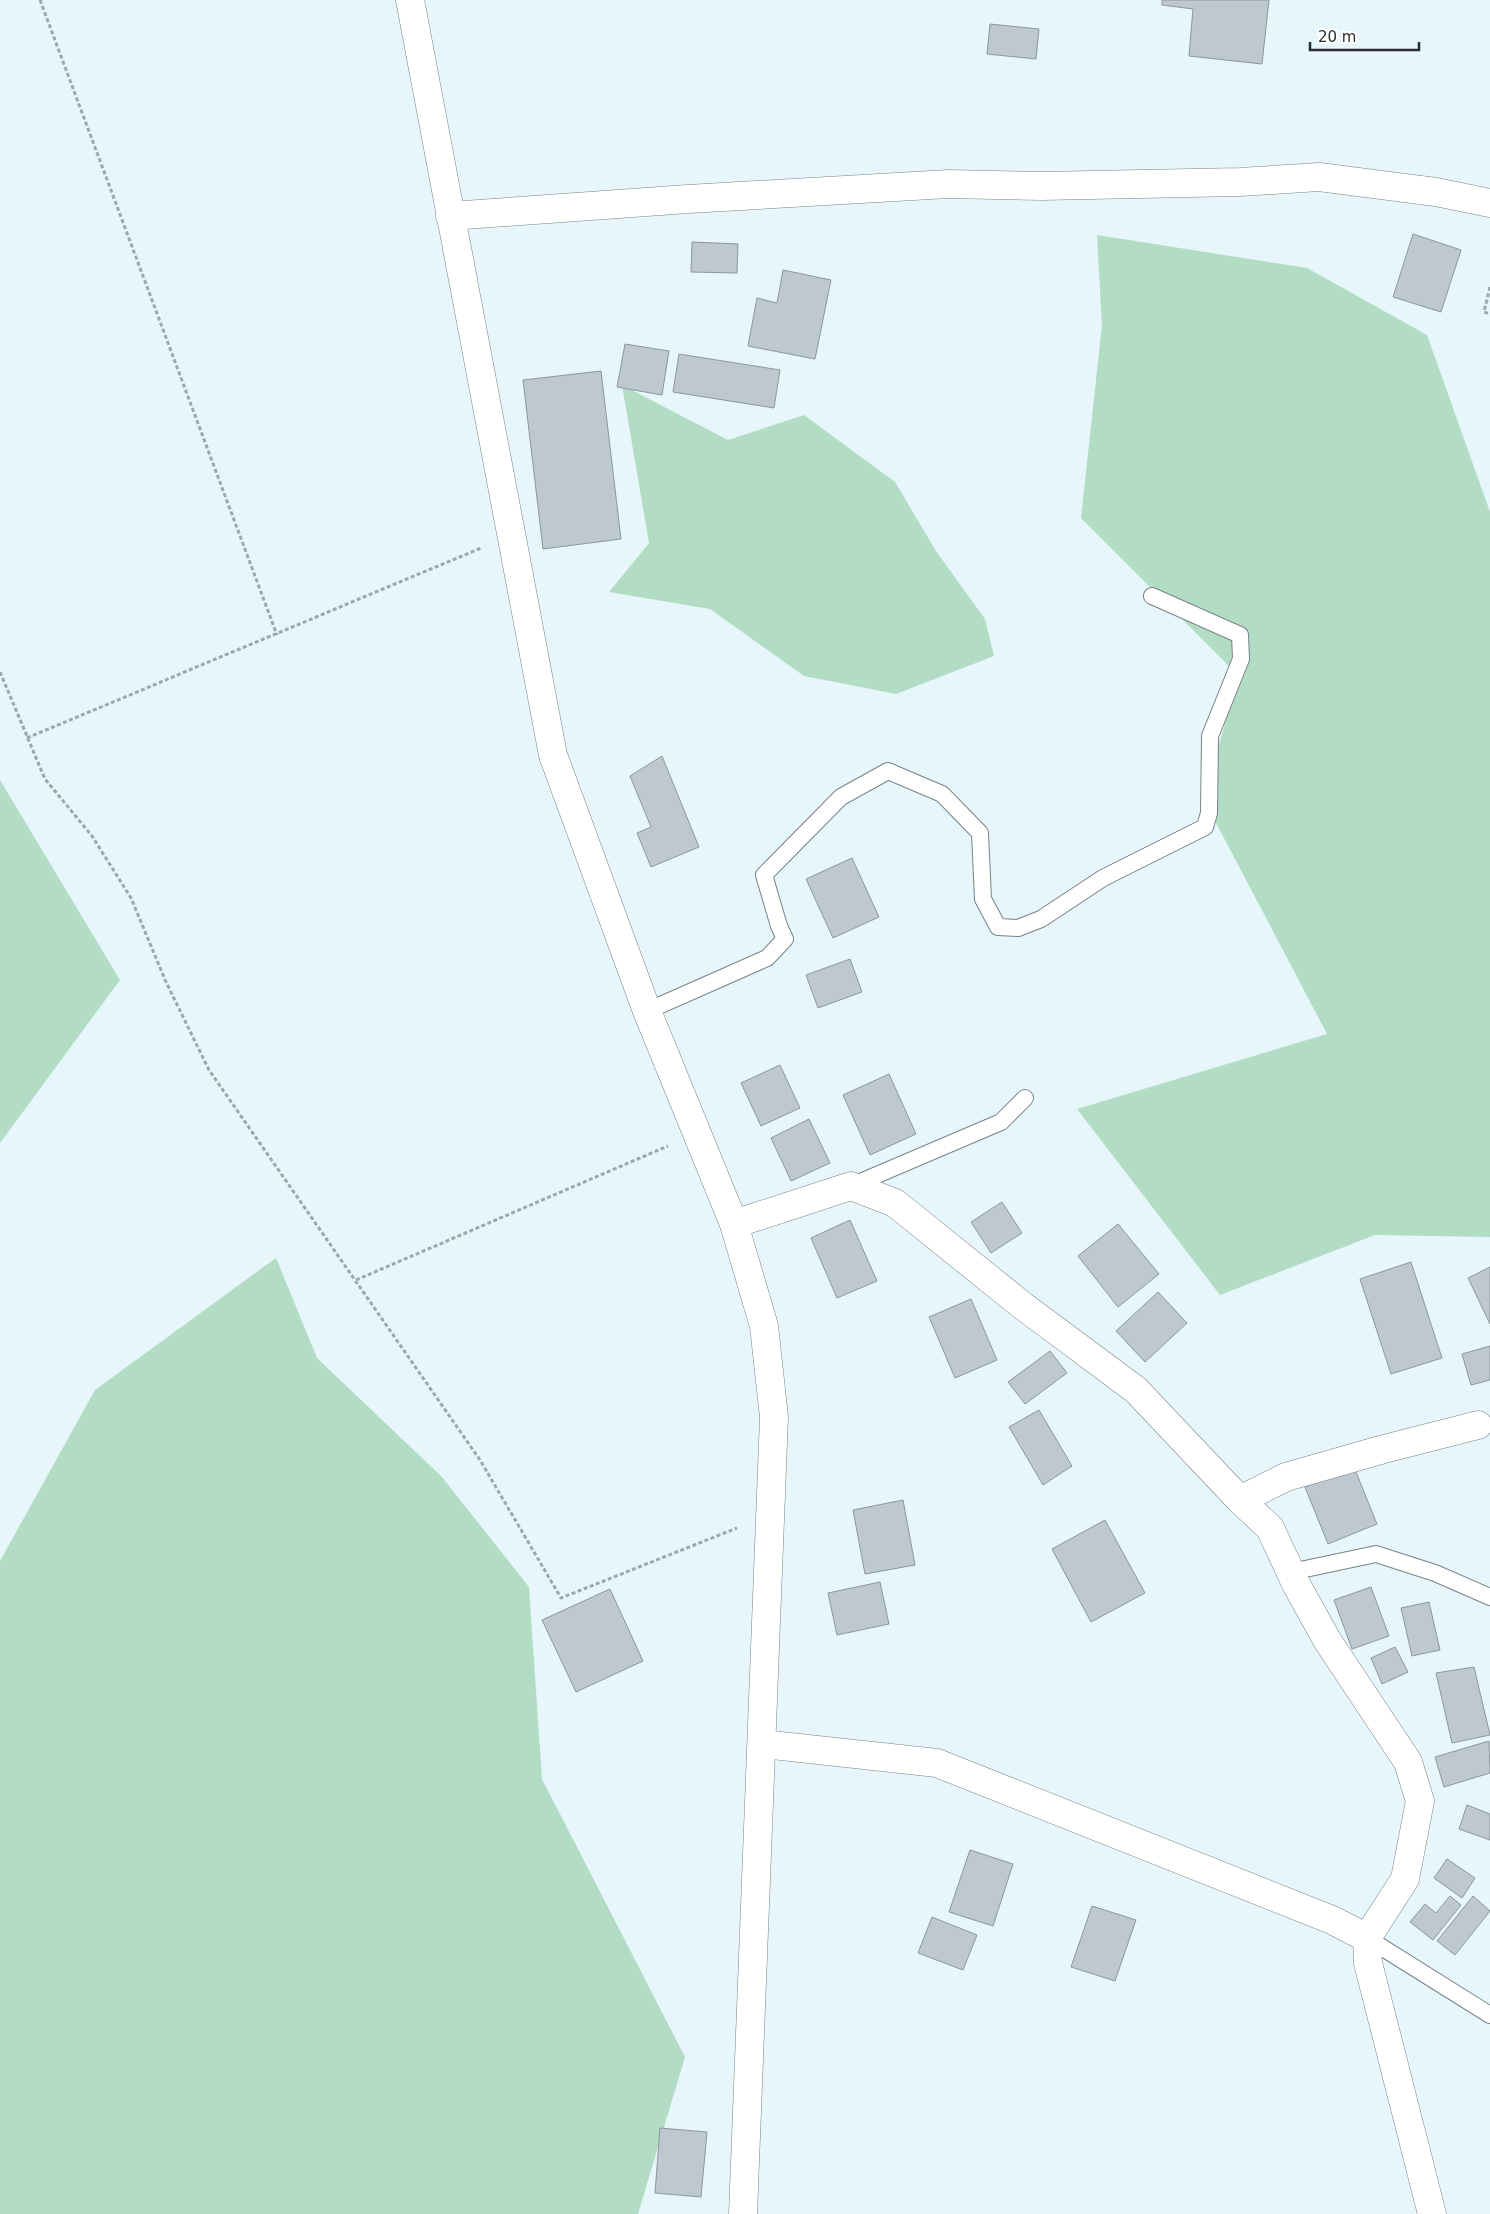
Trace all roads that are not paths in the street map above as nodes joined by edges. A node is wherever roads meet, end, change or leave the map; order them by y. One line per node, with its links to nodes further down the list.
1 (410, 0): 3 (street)
2 (1490, 203): 3 (street)
3 (450, 216): 5 (street)
4 (1152, 596): 5 (lane)
5 (647, 1011): 8 (street)
6 (1025, 1098): 7 (lane)
7 (851, 1186): 8 (street); 10 (street)
8 (734, 1224): 13 (street)
9 (1484, 1426): 10 (street)
10 (1240, 1500): 11 (street)
11 (1290, 1572): 12 (lane); 14 (street)
12 (1490, 1597)
13 (762, 1744): 14 (street); 16 (street)
14 (1367, 1938): 15 (lane); 17 (street)
15 (1490, 2015)
16 (743, 2214)
17 (1432, 2214)

